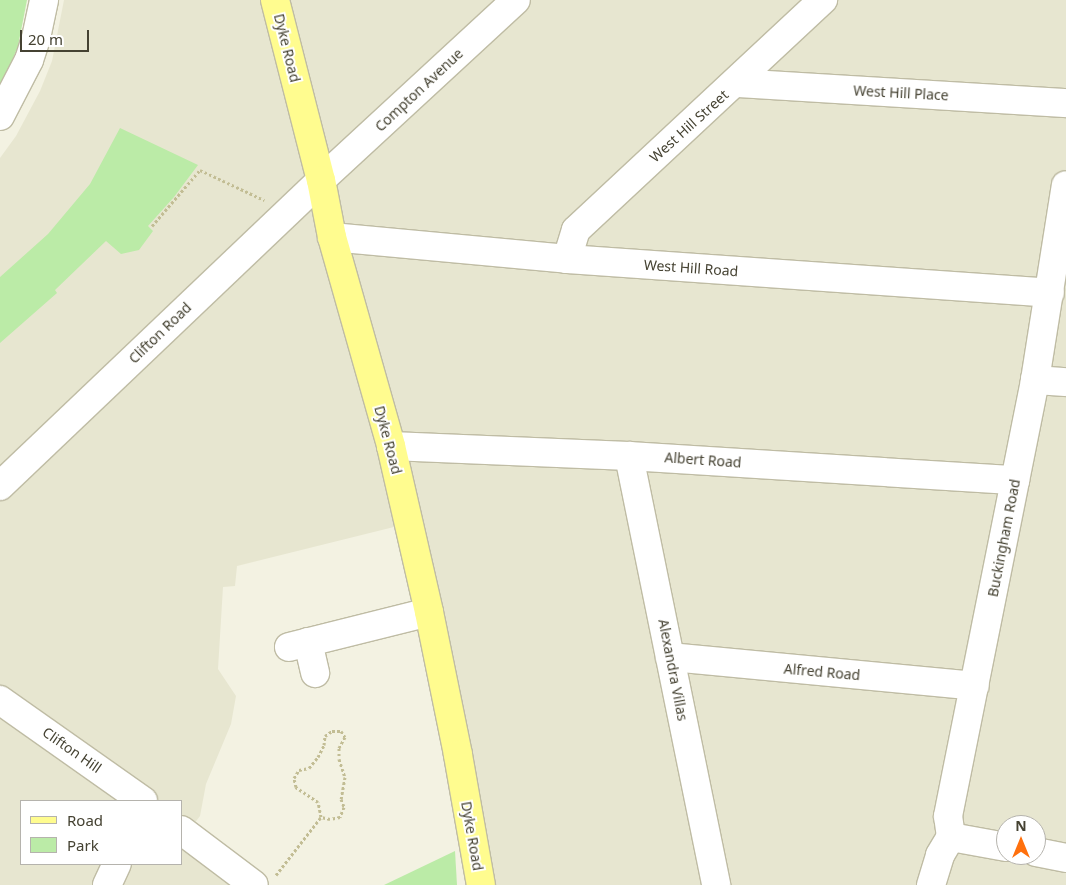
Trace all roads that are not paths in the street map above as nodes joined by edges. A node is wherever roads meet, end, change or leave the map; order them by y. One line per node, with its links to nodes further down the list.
1 (44, 0): 7 (street)
2 (275, 0): 8 (main road, Dyke Road)
3 (516, 0): 8 (street, Compton Avenue)
4 (823, 0): 5 (street, West Hill Street)
5 (736, 83): 6 (street, West Hill Place); 11 (street, West Hill Street)
6 (1066, 103)
7 (0, 116)
8 (321, 180): 10 (main road, Dyke Road); 18 (street, Clifton Road)
9 (1066, 185): 12 (street, Buckingham Road)
10 (332, 237): 11 (street, West Hill Road); 15 (main road, Dyke Road)
11 (567, 259): 12 (street, West Hill Road)
12 (1050, 293): 13 (street, Buckingham Road)
13 (1035, 380): 14 (street); 17 (street, Buckingham Road)
14 (1066, 382)
15 (391, 446): 16 (street, Albert Road); 19 (main road, Dyke Road)
16 (629, 456): 17 (street, Albert Road); 20 (street, Alexandra Villas)
17 (1015, 480): 22 (street, Buckingham Road)
18 (0, 486)
19 (429, 612): 21 (street); 33 (main road, Dyke Road)
20 (670, 658): 22 (street, Alfred Road); 34 (street, Alexandra Villas)
21 (315, 673)
22 (975, 686): 26 (street, Buckingham Road)
23 (0, 700): 24 (street, Clifton Hill)
24 (142, 800)
25 (182, 831): 31 (street)
26 (951, 837): 27 (street); 35 (street)
27 (996, 844)
28 (1046, 854): 29 (street)
29 (1066, 858)
30 (117, 865): 32 (street)
31 (264, 881)
32 (107, 885)
33 (481, 885)
34 (716, 885)
35 (931, 885)

